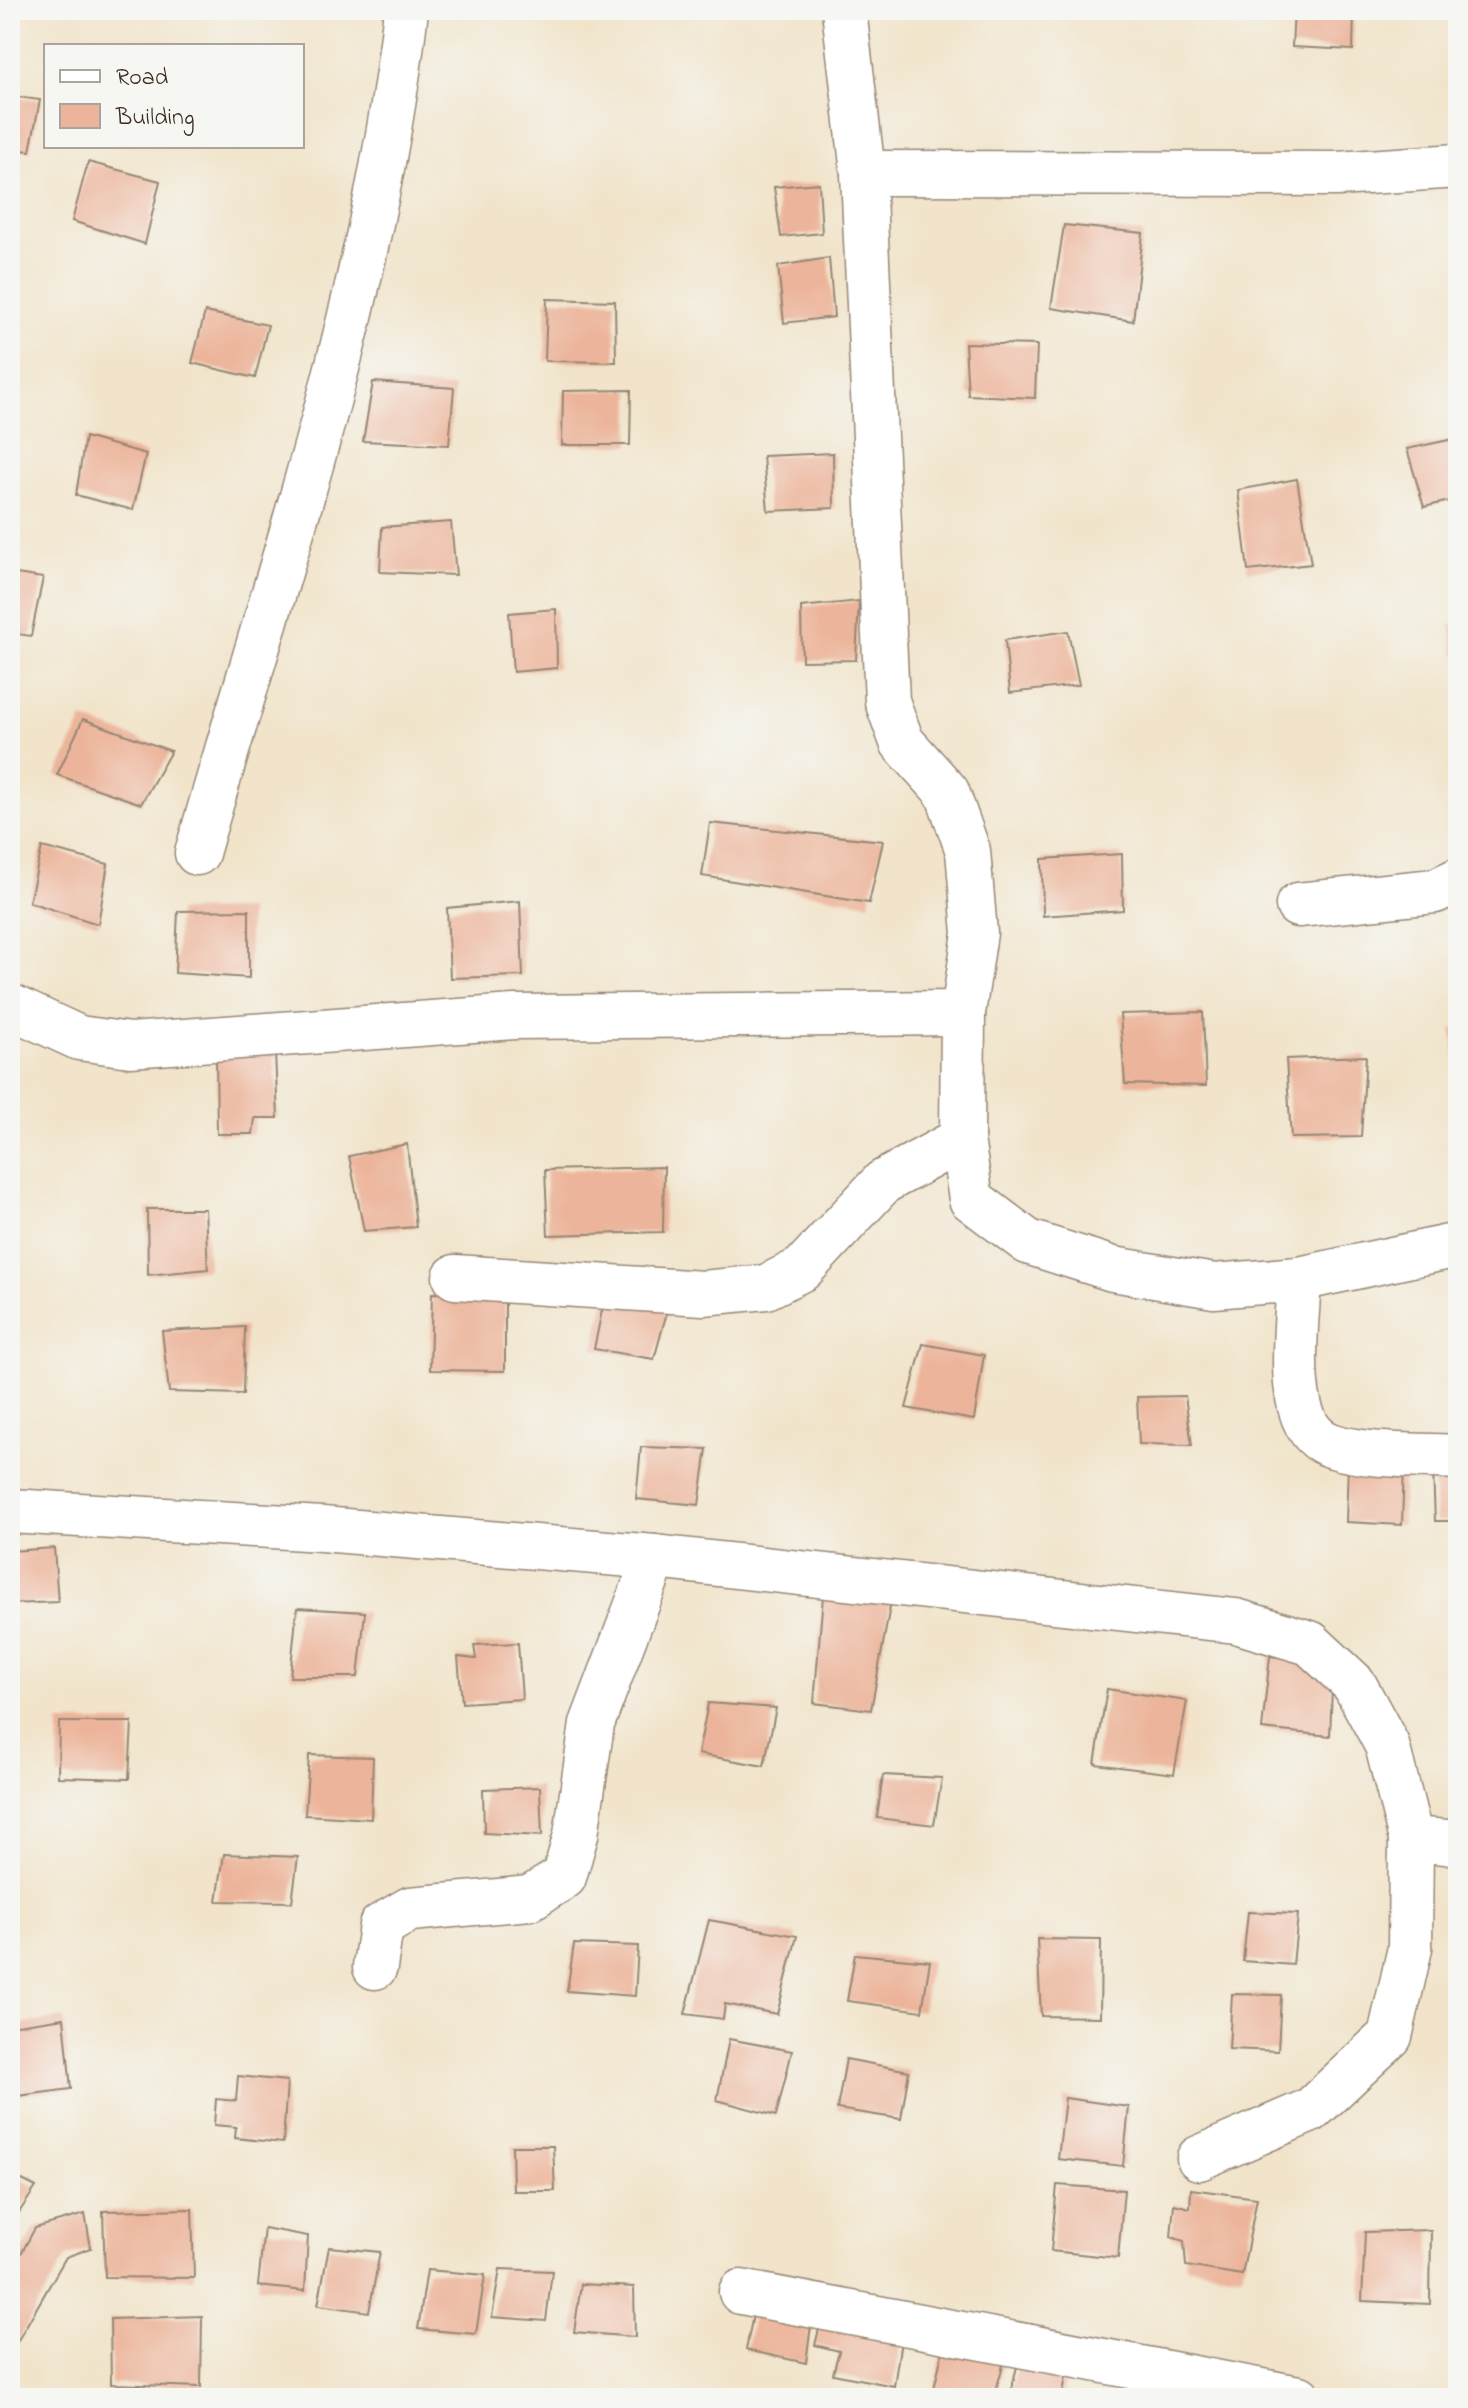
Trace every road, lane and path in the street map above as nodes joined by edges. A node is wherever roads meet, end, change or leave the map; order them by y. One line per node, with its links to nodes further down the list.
1 (406, 10): 5 (street)
2 (844, 10): 4 (street)
3 (1458, 166): 4 (street)
4 (863, 173): 9 (street)
5 (197, 853)
6 (1458, 880): 7 (street)
7 (1298, 905)
8 (10, 1006): 9 (street)
9 (963, 1013): 10 (street)
10 (962, 1139): 12 (street); 13 (street)
11 (1458, 1245): 13 (street)
12 (455, 1277)
13 (1299, 1279): 14 (street)
14 (1458, 1457)
15 (10, 1511): 16 (street)
16 (655, 1557): 17 (street); 19 (street)
17 (1411, 1839): 18 (street); 20 (street)
18 (1458, 1843)
19 (375, 1967)
20 (1199, 2158)
21 (741, 2292): 22 (street)
22 (1299, 2398)

